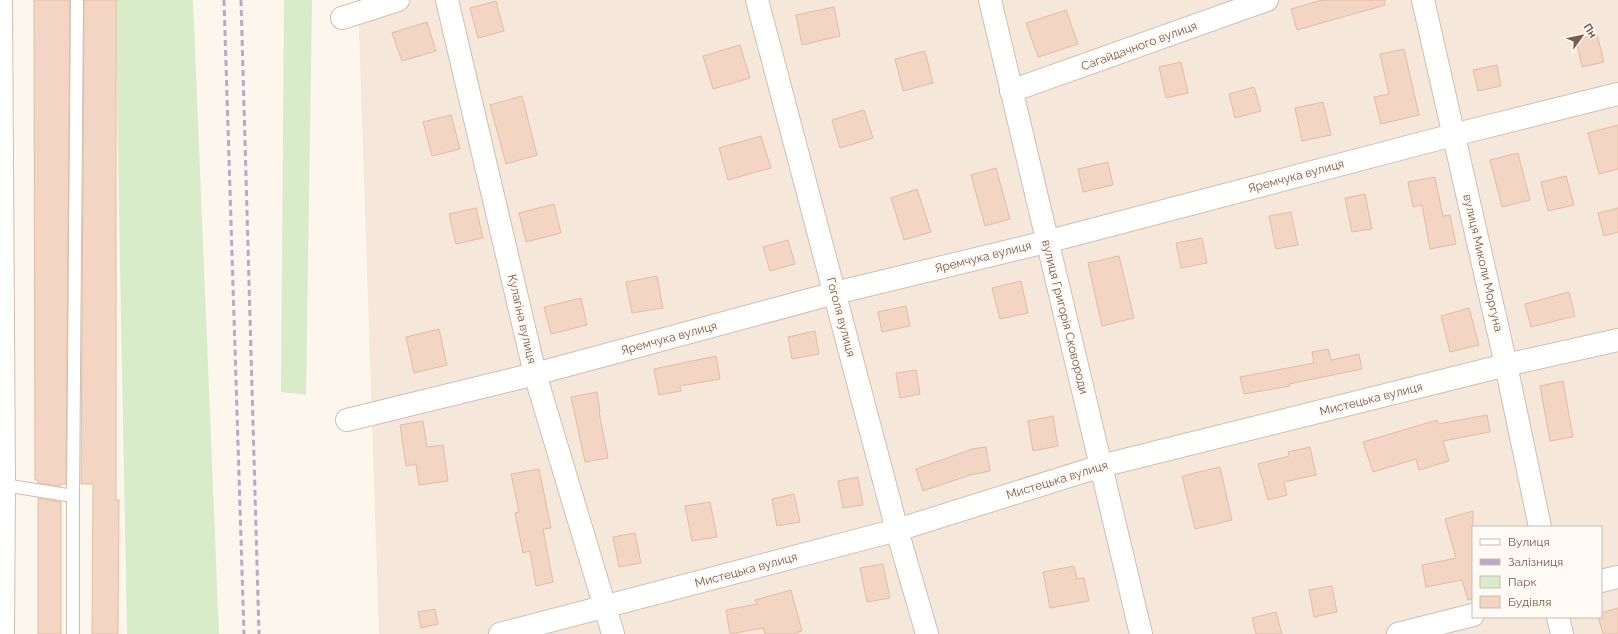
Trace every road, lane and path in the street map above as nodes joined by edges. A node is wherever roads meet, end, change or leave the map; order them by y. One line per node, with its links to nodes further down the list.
1 (1, 0): 13 (street)
2 (77, 0): 22 (lane)
3 (398, 0): 9 (street)
4 (447, 0): 18 (street, Кулагіна вулиця)
5 (757, 0): 15 (street, Гоголя вулиця)
6 (990, 0): 10 (street, вулиця Григорія Сковороди)
7 (1266, 0): 10 (street, Сагайдачного вулиця)
8 (1423, 0): 12 (street, вулиця Миколи Моргуна)
9 (342, 18)
10 (1011, 91): 14 (street, вулиця Григорія Сковороди)
11 (1618, 94): 12 (street, Яремчука вулиця)
12 (1453, 135): 14 (street, Яремчука вулиця); 17 (street, вулиця Миколи Моргуна)
13 (1, 216): 21 (street)
14 (1046, 242): 15 (street, Яремчука вулиця); 20 (street, вулиця Григорія Сковороди)
15 (835, 293): 18 (street, Яремчука вулиця); 24 (street, Гоголя вулиця)
16 (1618, 340): 17 (street, Мистецька вулиця)
17 (1506, 365): 20 (street, Мистецька вулиця); 23 (street, вулиця Миколи Моргуна)
18 (535, 374): 19 (street, Яремчука вулиця); 27 (street, Кулагіна вулиця)
19 (347, 420)
20 (1101, 466): 24 (street, Мистецька вулиця); 35 (street, вулиця Григорія Сковороди)
21 (4, 485): 22 (lane); 30 (street)
22 (73, 496): 31 (lane)
23 (1540, 526)
24 (897, 530): 27 (street, Мистецька вулиця); 34 (street, Гоголя вулиця)
25 (1618, 577): 26 (street)
26 (1602, 581)
27 (605, 607): 32 (street, Мистецька вулиця); 33 (street, Кулагіна вулиця)
28 (1472, 615): 36 (street)
29 (1558, 618): 37 (street)
30 (3, 634)
31 (73, 634)
32 (500, 634)
33 (613, 634)
34 (927, 634)
35 (1141, 634)
36 (1398, 634)
37 (1562, 634)

